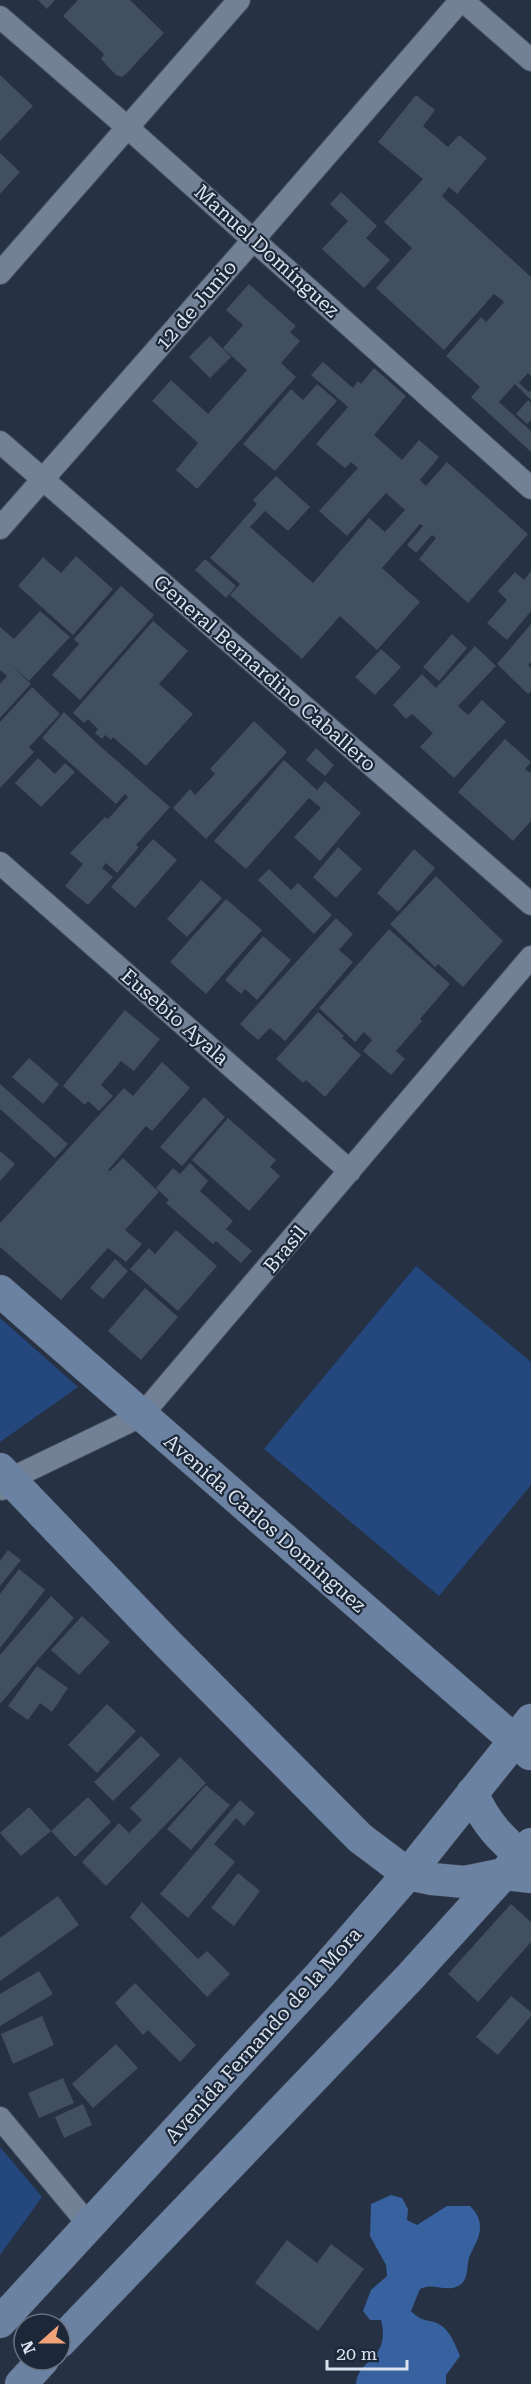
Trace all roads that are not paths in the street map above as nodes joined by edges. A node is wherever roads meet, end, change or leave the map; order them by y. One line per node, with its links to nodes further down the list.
1 (239, 0): 5 (street)
2 (462, 0): 4 (street); 6 (street, 12 de Junio)
3 (0, 17): 5 (street, Manuel Domínguez)
4 (531, 60)
5 (127, 127): 6 (street, Manuel Domínguez); 7 (street)
6 (254, 240): 9 (street, 12 de Junio); 10 (street, Manuel Domínguez)
7 (0, 273)
8 (0, 442): 9 (street, General Bernardino Caballero)
9 (42, 479): 11 (street, 12 de Junio); 13 (street, General Bernardino Caballero)
10 (531, 488)
11 (0, 528)
12 (0, 863): 15 (street, Eusebio Ayala)
13 (531, 904)
14 (530, 960): 15 (street, Brasil)
15 (350, 1171): 17 (street, Brasil)
16 (0, 1291): 17 (main road, Avenida Carlos Dominguez)
17 (141, 1416): 18 (street, Brasil); 19 (main road, Avenida Carlos Dominguez)
18 (4, 1479): 22 (main road)
19 (526, 1738): 20 (main road, Avenida Fernando de la Mora)
20 (472, 1793): 21 (main road); 22 (main road, Avenida Fernando de la Mora)
21 (523, 1863): 22 (main road); 26 (main road)
22 (408, 1874): 24 (main road, Avenida Fernando de la Mora)
23 (0, 2118): 24 (street)
24 (89, 2224): 25 (main road, Avenida Fernando de la Mora)
25 (0, 2322)
26 (72, 2330)
27 (32, 2372): 28 (main road)
28 (21, 2384)

